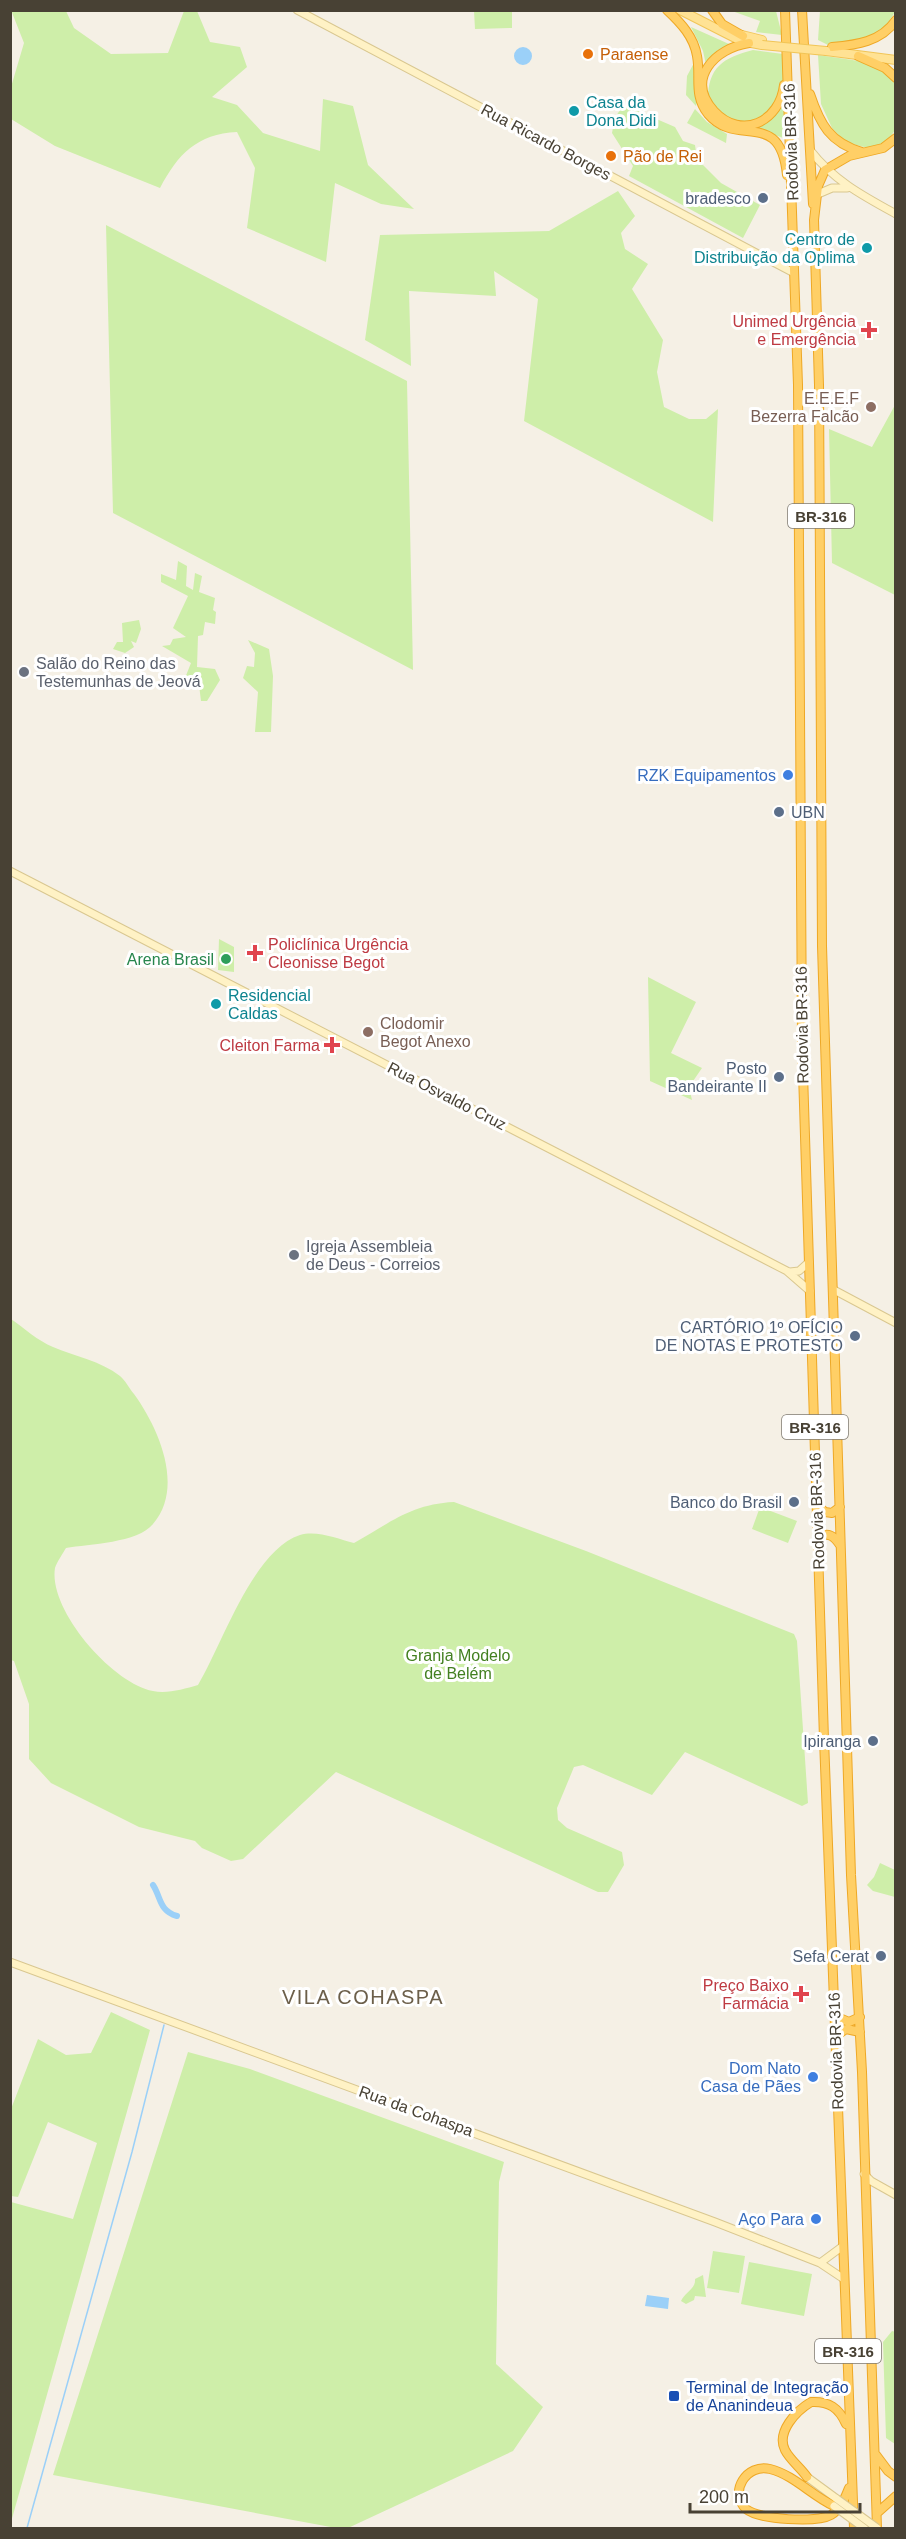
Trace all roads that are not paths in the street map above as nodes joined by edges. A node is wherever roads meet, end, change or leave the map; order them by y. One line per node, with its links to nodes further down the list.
1 (297, 10): 25 (street, Rua Ricardo Borges)
2 (667, 10): 24 (highway)
3 (680, 10): 9 (main road)
4 (691, 10): 9 (main road)
5 (712, 10): 9 (highway)
6 (805, 10): 15 (highway, Rodovia BR-316 / BR-316)
7 (785, 12): 13 (highway, Rodovia BR-316 / BR-316)
8 (896, 20): 10 (highway)
9 (746, 39): 10 (main road, bridge); 13 (highway)
10 (828, 48): 11 (main road); 12 (main road)
11 (858, 56): 12 (main road); 14 (highway)
12 (896, 58)
13 (788, 61): 24 (highway, Rodovia BR-316 / BR-316)
14 (896, 78)
15 (806, 82): 17 (highway, Rodovia BR-316 / BR-316); 18 (highway)
16 (896, 138): 18 (highway)
17 (810, 150): 19 (street); 23 (highway, Rodovia BR-316 / BR-316)
18 (863, 152): 19 (highway)
19 (825, 170): 20 (street); 21 (highway)
20 (848, 188): 21 (street); 22 (street)
21 (818, 194): 23 (highway)
22 (896, 214)
23 (814, 220): 29 (highway, Rodovia BR-316 / BR-316)
24 (794, 221): 25 (highway, Rodovia BR-316 / BR-316)
25 (794, 273): 27 (highway, Rodovia BR-316 / BR-316)
26 (10, 871): 28 (street, Rua Osvaldo Cruz)
27 (809, 1262): 28 (street); 30 (highway, Rodovia BR-316 / BR-316)
28 (787, 1271): 30 (street, Rua Osvaldo Cruz)
29 (834, 1290): 31 (street); 33 (highway, Rodovia BR-316 / BR-316)
30 (810, 1291): 32 (highway, Rodovia BR-316 / BR-316)
31 (896, 1323)
32 (818, 1506): 33 (highway); 34 (highway, Rodovia BR-316 / BR-316)
33 (840, 1507): 35 (highway, Rodovia BR-316 / BR-316)
34 (818, 1537): 35 (highway); 37 (highway, Rodovia BR-316 / BR-316)
35 (841, 1545): 38 (highway, Rodovia BR-316 / BR-316)
36 (10, 1962): 46 (street, Rua da Cohaspa)
37 (835, 2016): 38 (highway); 40 (highway, Rodovia BR-316 / BR-316)
38 (860, 2017): 39 (highway, BR-316)
39 (860, 2032): 40 (highway); 41 (highway, BR-316)
40 (836, 2036): 45 (highway, Rodovia BR-316 / BR-316)
41 (864, 2174): 42 (street); 43 (highway, BR-316)
42 (881, 2188): 43 (street); 44 (street)
43 (866, 2194): 49 (highway, BR-316)
44 (896, 2195)
45 (843, 2246): 46 (street); 47 (highway, Rodovia BR-316 / BR-316)
46 (820, 2263): 47 (street, Rua da Cohaspa)
47 (844, 2279): 48 (highway, Rodovia BR-316 / BR-316)
48 (848, 2430): 50 (highway); 52 (highway, Rodovia BR-316 / BR-316)
49 (875, 2455): 51 (highway); 55 (highway, BR-316)
50 (807, 2477): 54 (street)
51 (896, 2477)
52 (850, 2485): 54 (highway); 56 (highway, Rodovia BR-316 / BR-316)
53 (896, 2496): 55 (highway)
54 (836, 2503): 57 (street, bridge); 58 (street, bridge)
55 (877, 2514): 58 (highway, BR-316)
56 (854, 2529)
57 (864, 2529)
58 (877, 2529)

